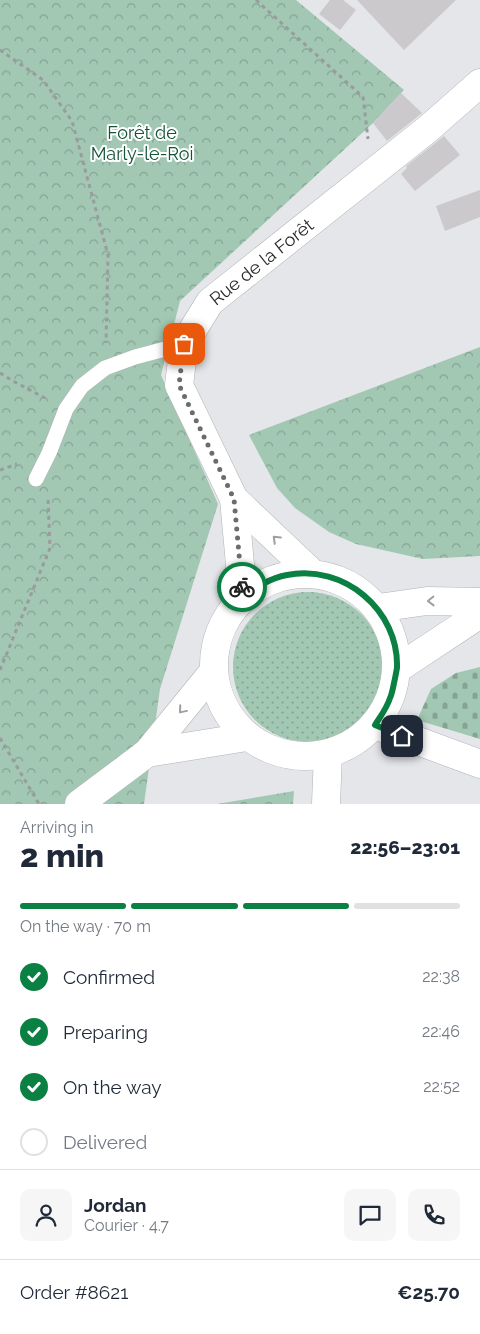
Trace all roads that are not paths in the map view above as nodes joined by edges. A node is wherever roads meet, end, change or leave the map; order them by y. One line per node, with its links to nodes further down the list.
1 (480, 82): 2 (street, Rue de la Forêt)
2 (184, 344): 3 (lane); 4 (street, Rue de la Forêt)
3 (36, 480)
4 (234, 499): 5 (street, Rue de la Forêt, one-way to 4); 6 (street, Rue de la Forêt)
5 (312, 573): 6 (street); 8 (street)
6 (243, 597): 11 (street)
7 (480, 602): 8 (street, one-way to 8)
8 (378, 608): 10 (street)
9 (480, 614): 10 (street)
10 (397, 669): 12 (street)
11 (213, 672): 13 (street); 14 (street, one-way to 14)
12 (375, 725): 15 (street); 16 (street)
13 (247, 737): 14 (street); 15 (street)
14 (147, 753): 17 (street)
15 (328, 754): 18 (street)
16 (480, 764)
17 (79, 804)
18 (326, 804)

